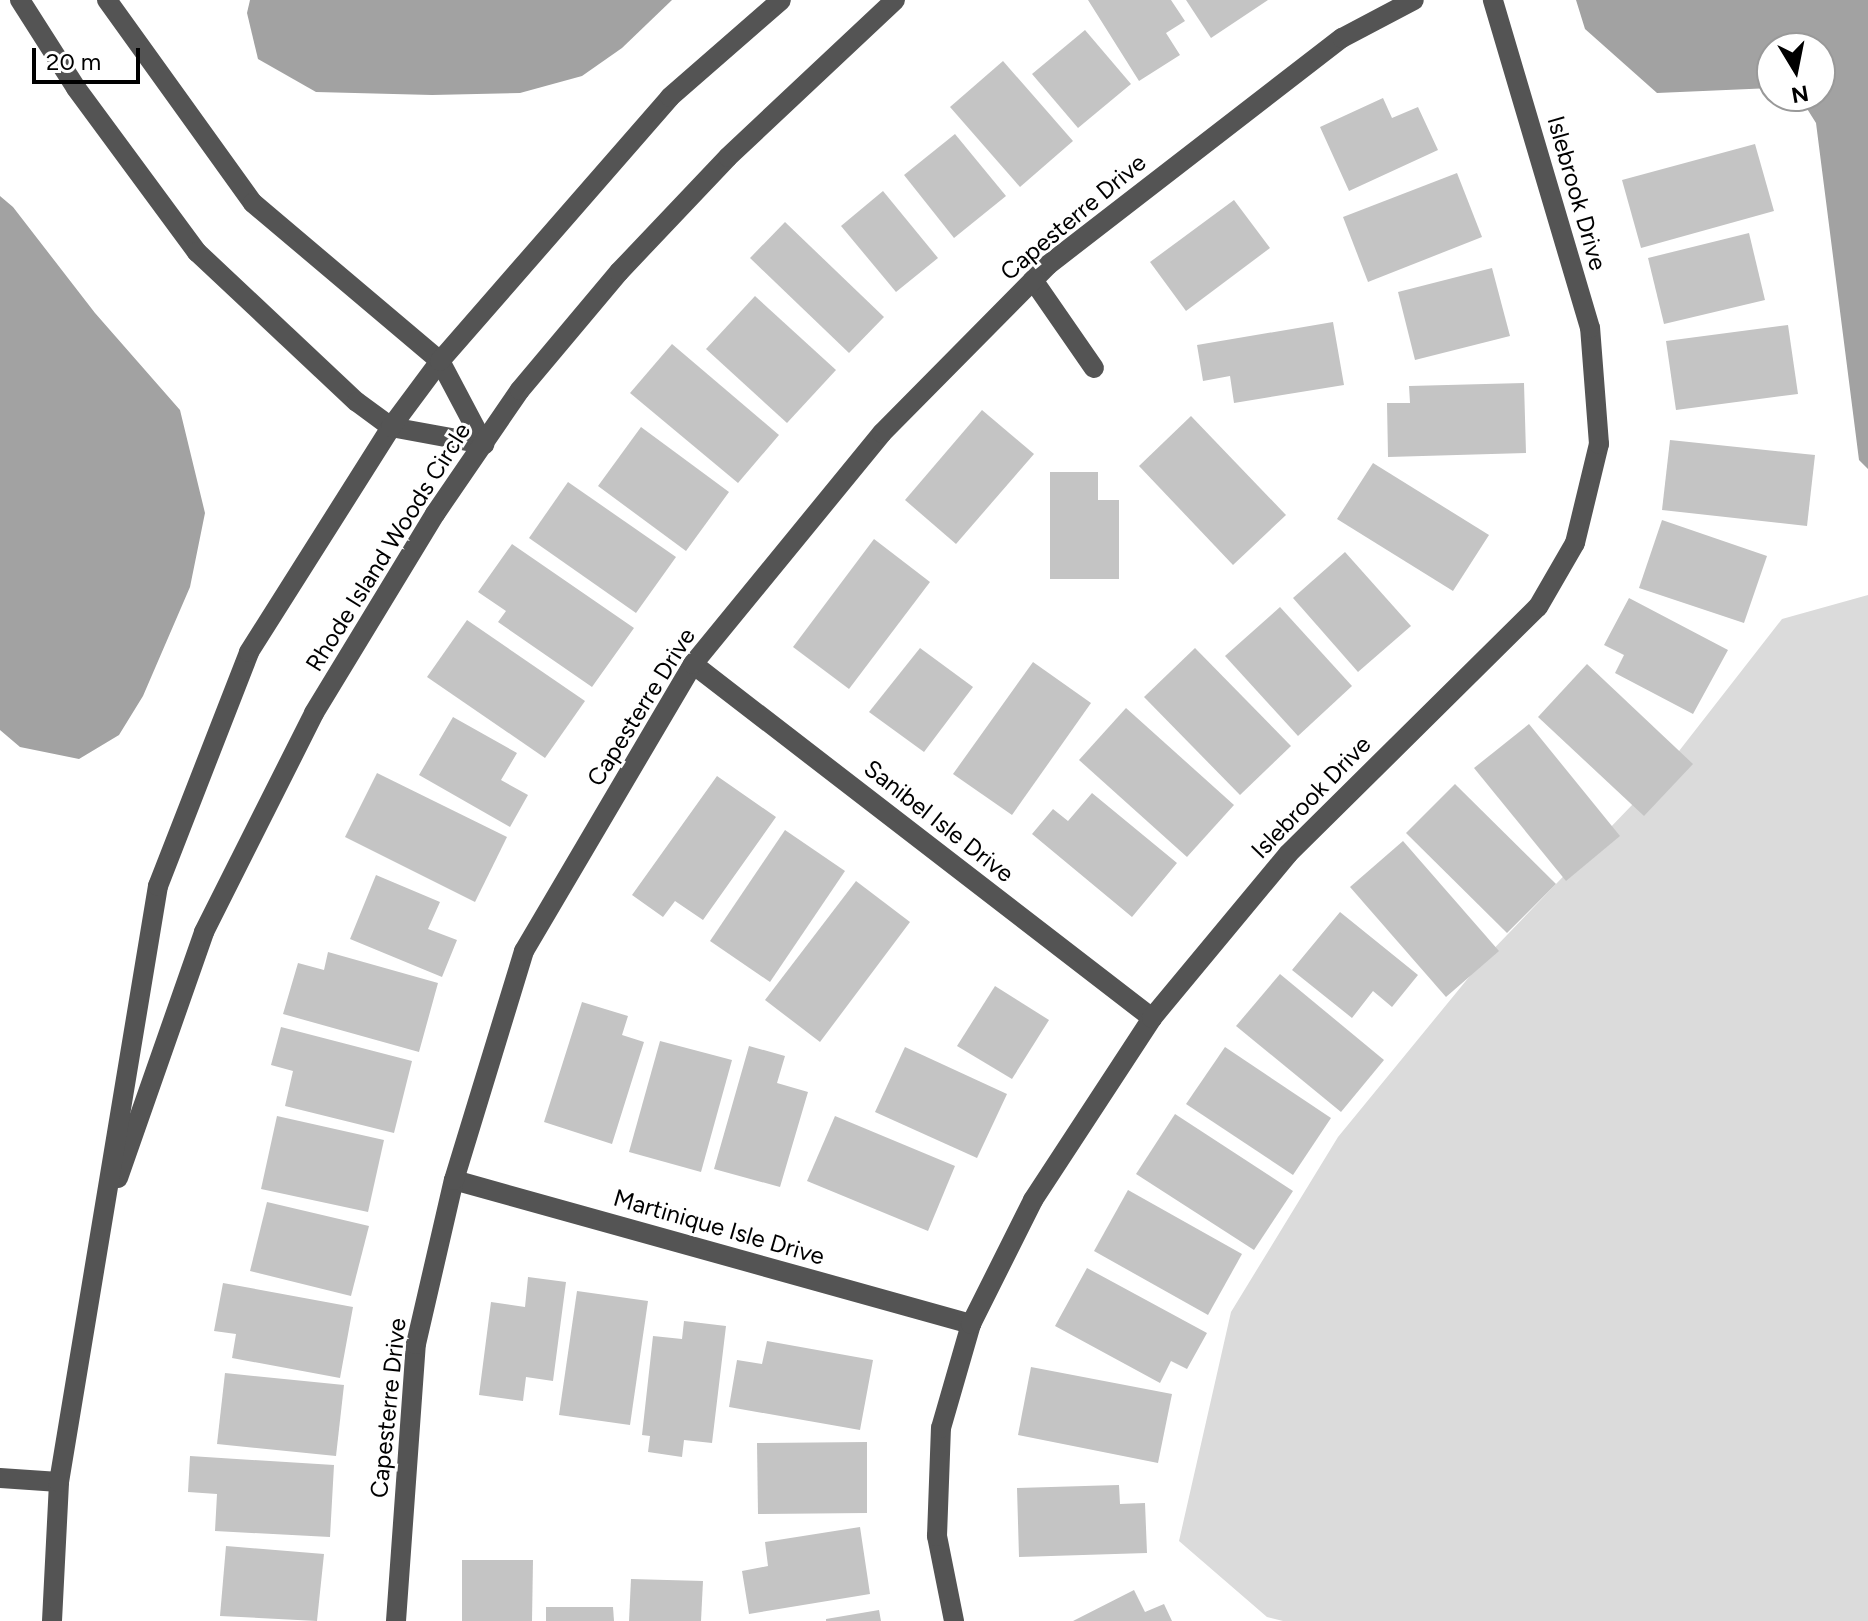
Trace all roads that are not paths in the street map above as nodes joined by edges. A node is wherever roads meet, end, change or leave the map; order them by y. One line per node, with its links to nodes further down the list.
1 (20, 0): 10 (street)
2 (107, 0): 8 (street)
3 (781, 0): 8 (street, Rhode Island Woods Circle)
4 (895, 0): 11 (street, Rhode Island Woods Circle)
5 (1414, 0): 7 (street, Capesterre Drive)
6 (1493, 0): 13 (street, Islebrook Drive)
7 (1033, 280): 9 (street); 12 (street, Capesterre Drive)
8 (440, 361): 10 (street, Rhode Island Woods Circle); 11 (street)
9 (1094, 368)
10 (391, 427): 11 (street); 15 (street, Rhode Island Woods Circle)
11 (484, 444): 15 (street, Rhode Island Woods Circle)
12 (693, 664): 13 (street, Sanibel Isle Drive); 14 (street, Capesterre Drive)
13 (1152, 1018): 16 (street, Islebrook Drive)
14 (454, 1180): 16 (street, Martinique Isle Drive); 20 (street, Capesterre Drive)
15 (99, 1235): 18 (street, Rhode Island Woods Circle)
16 (971, 1324): 21 (street, Islebrook Drive)
17 (0, 1478): 18 (street)
18 (59, 1482): 19 (street, Rhode Island Woods Circle)
19 (52, 1621)
20 (396, 1621)
21 (954, 1621)

